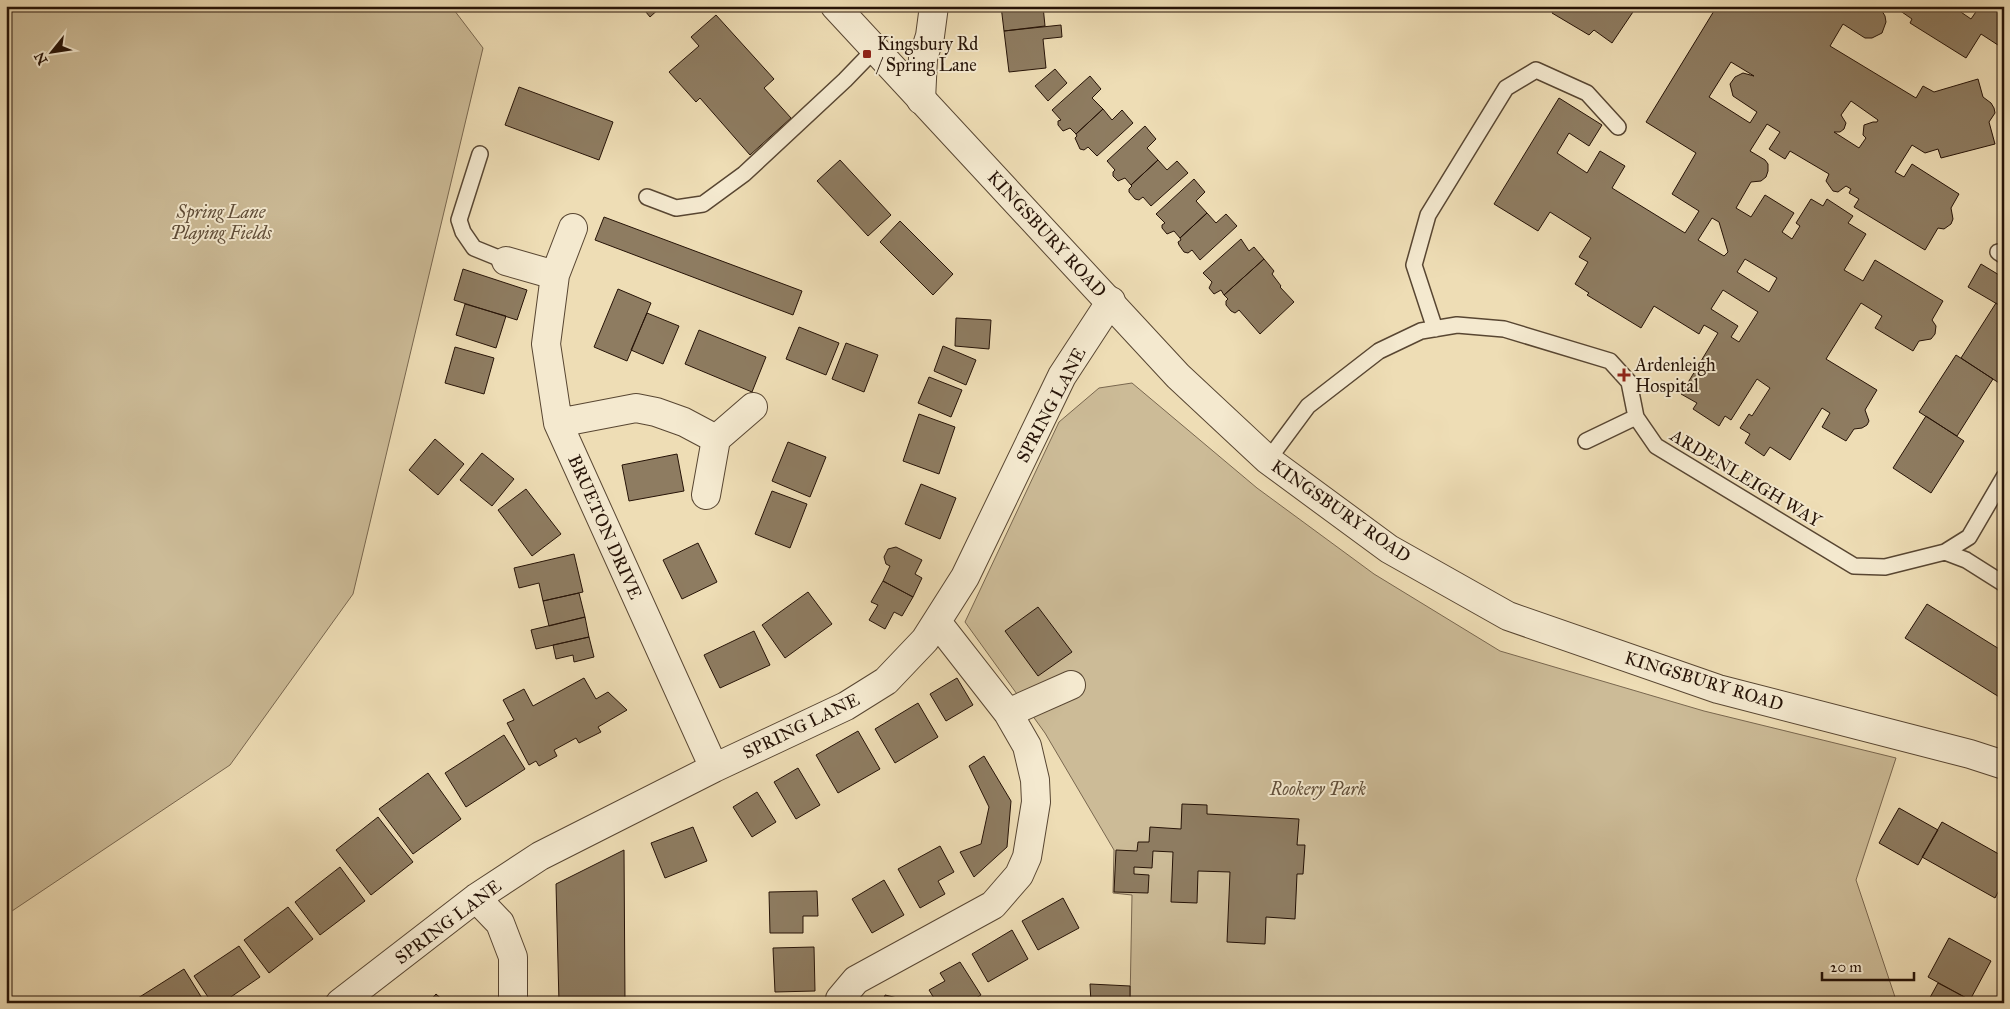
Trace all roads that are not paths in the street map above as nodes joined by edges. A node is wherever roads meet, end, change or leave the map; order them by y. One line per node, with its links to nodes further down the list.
1 (835, 6): 3 (street, KINGSBURY ROAD)
2 (934, 6): 4 (street)
3 (875, 49): 4 (street, KINGSBURY ROAD); 7 (lane)
4 (920, 100): 11 (street, KINGSBURY ROAD)
5 (1618, 128): 12 (lane)
6 (480, 154): 9 (lane)
7 (647, 197)
8 (573, 228): 10 (street, BRUETON DRIVE)
9 (506, 261): 10 (street)
10 (555, 275): 15 (street, BRUETON DRIVE)
11 (1110, 302): 18 (street, KINGSBURY ROAD); 23 (street, SPRING LANE)
12 (1435, 329): 14 (lane, ARDENLEIGH WAY); 18 (lane, ARDENLEIGH WAY)
13 (753, 407): 16 (street)
14 (1636, 417): 17 (lane); 21 (lane, ARDENLEIGH WAY)
15 (558, 423): 16 (street); 27 (street, BRUETON DRIVE)
16 (716, 439): 20 (street)
17 (1586, 441)
18 (1268, 460): 26 (street, KINGSBURY ROAD)
19 (2004, 477): 21 (lane, ARDENLEIGH WAY)
20 (706, 494)
21 (1945, 552): 22 (lane)
22 (2004, 584)
23 (937, 622): 25 (street); 27 (street, SPRING LANE)
24 (1071, 685): 25 (street)
25 (1008, 713): 31 (street)
26 (2004, 765)
27 (714, 768): 28 (street, SPRING LANE)
28 (476, 898): 29 (street, SPRING LANE); 30 (street)
29 (340, 1003)
30 (513, 1003)
31 (840, 1003)

